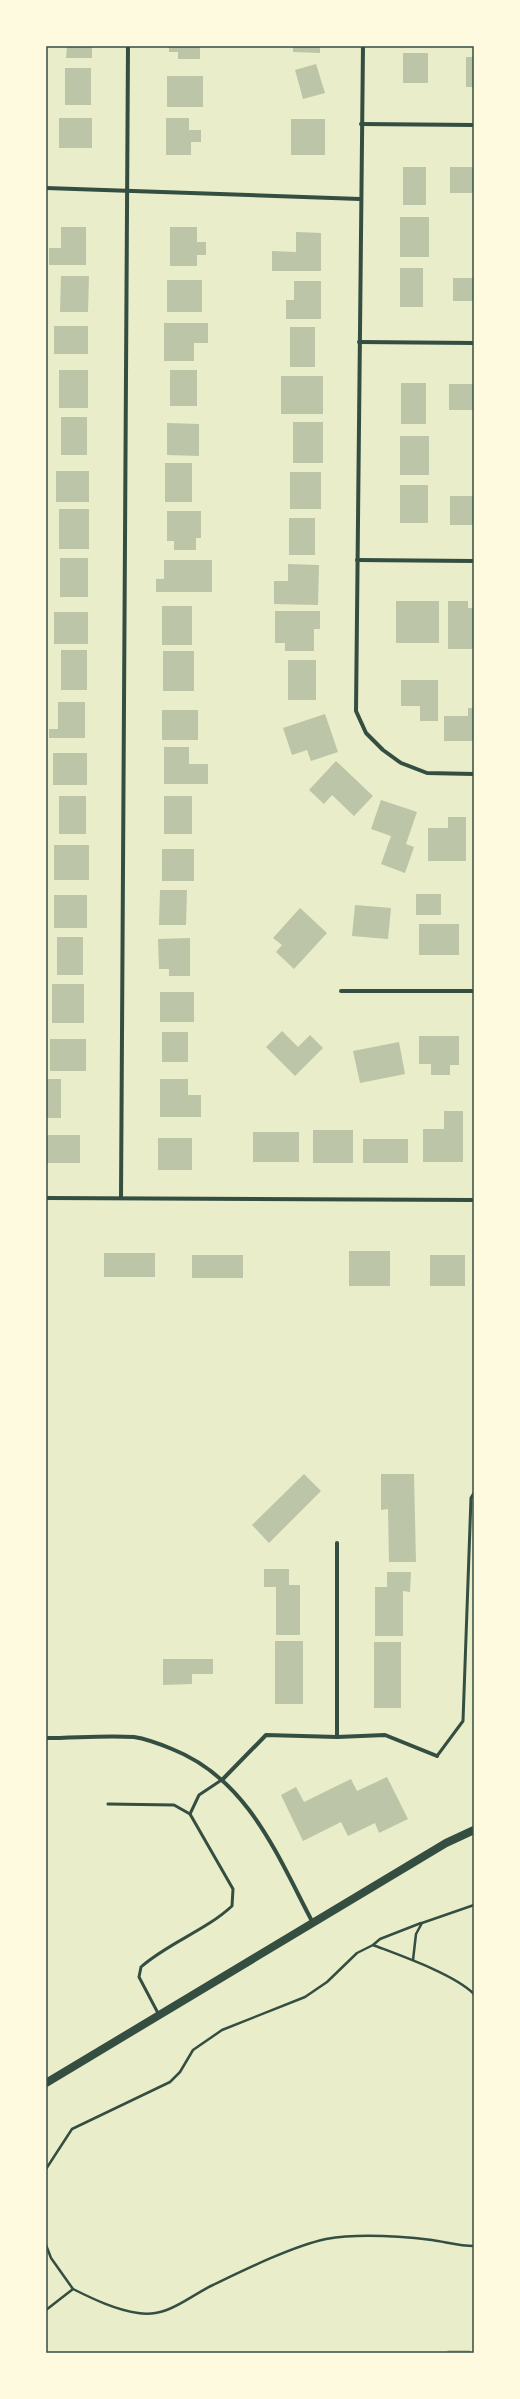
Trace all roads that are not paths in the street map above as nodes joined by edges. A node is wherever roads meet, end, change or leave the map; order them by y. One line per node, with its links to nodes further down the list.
1 (128, 46): 6 (street)
2 (363, 46): 3 (street)
3 (362, 124): 4 (street); 7 (street)
4 (474, 125)
5 (46, 188): 6 (street)
6 (127, 192): 7 (street); 16 (street)
7 (360, 198): 8 (street)
8 (359, 342): 9 (street); 10 (street)
9 (474, 343)
10 (357, 560): 11 (street); 12 (street)
11 (474, 561)
12 (474, 774)
13 (341, 990): 14 (street)
14 (474, 991)
15 (46, 1198): 16 (street)
16 (121, 1198): 17 (street)
17 (474, 1200)
18 (474, 1493): 22 (lane)
19 (337, 1543): 20 (street)
20 (337, 1737): 22 (street); 23 (street)
21 (46, 1738): 23 (street)
22 (437, 1756)
23 (223, 1778): 25 (lane); 27 (street)
24 (108, 1804): 25 (lane)
25 (190, 1814): 28 (lane)
26 (474, 1830): 27 (main road)
27 (313, 1923): 28 (main road)
28 (159, 2015): 29 (main road)
29 (46, 2083)

